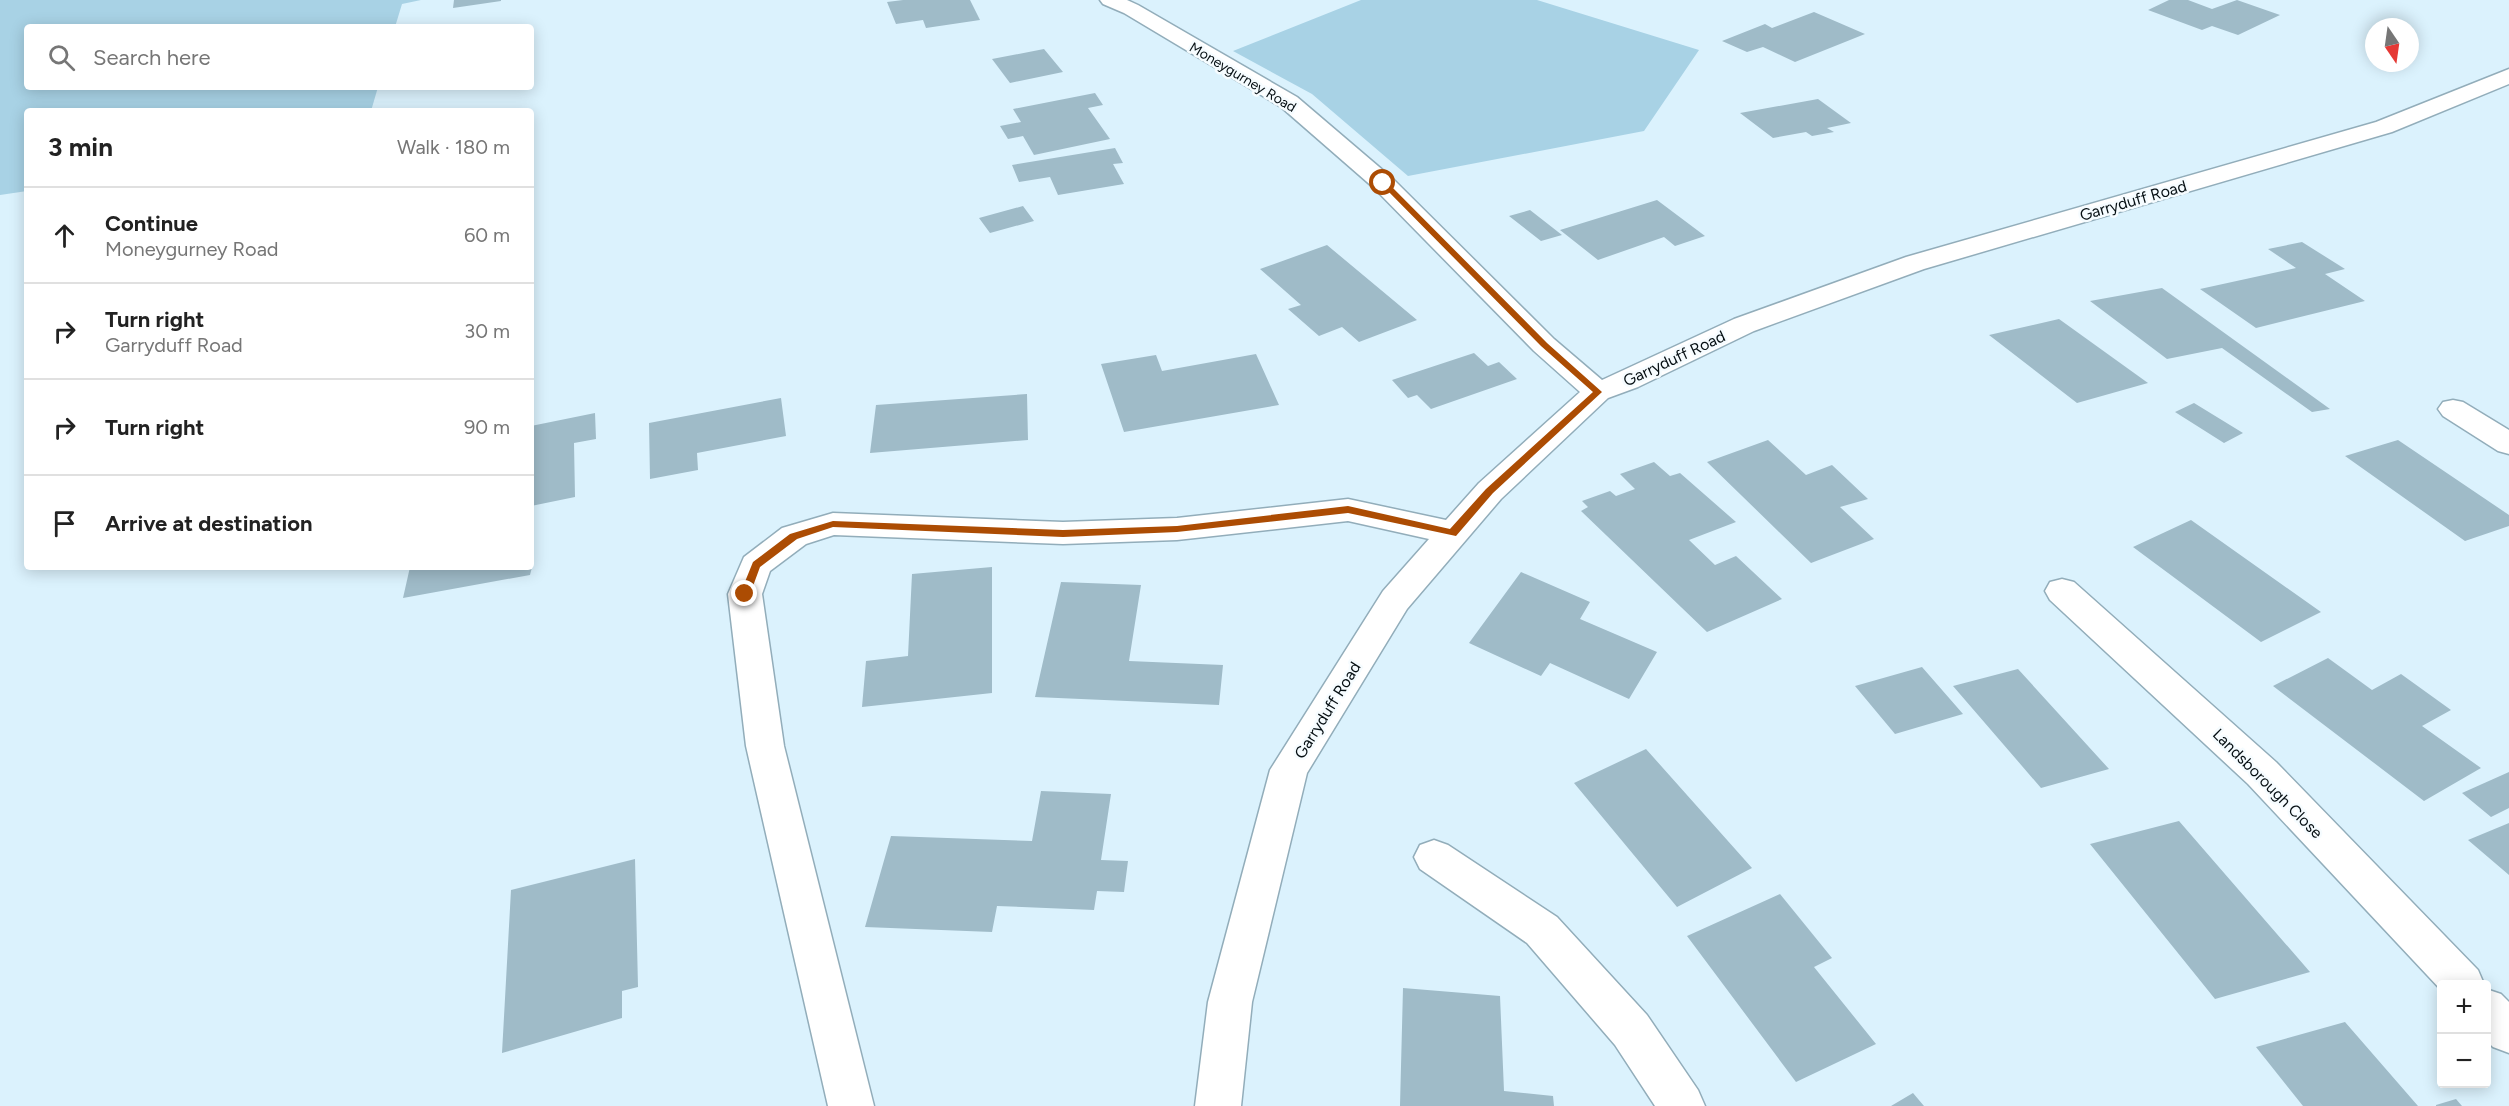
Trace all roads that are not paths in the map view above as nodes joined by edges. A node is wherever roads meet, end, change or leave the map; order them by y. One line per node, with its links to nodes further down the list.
1 (1110, 0): 3 (street, Moneygurney Road)
2 (2509, 76): 3 (street, Garryduff Road)
3 (1598, 392): 6 (street, Garryduff Road)
4 (2453, 409): 5 (street)
5 (2509, 444)
6 (1453, 533): 12 (street); 13 (street, Garryduff Road)
7 (2062, 591): 9 (street, Landsborough Close)
8 (1434, 857): 14 (street)
9 (2459, 980)
10 (2491, 1013): 11 (street)
11 (2509, 1032)
12 (851, 1106)
13 (1218, 1106)
14 (1682, 1106)

